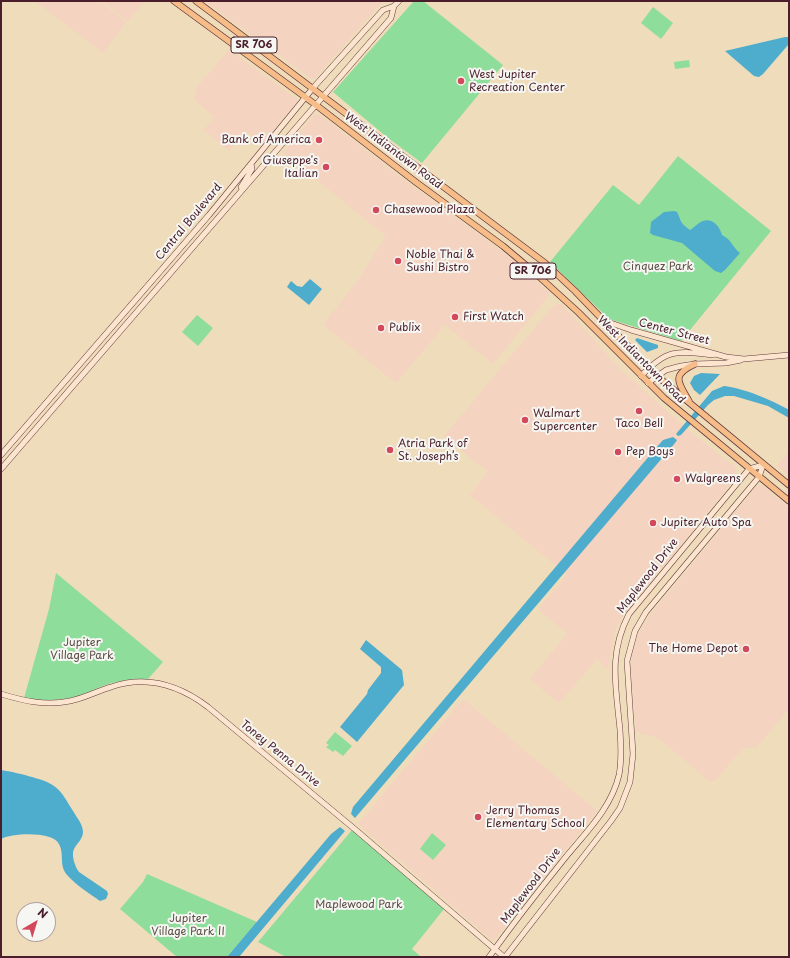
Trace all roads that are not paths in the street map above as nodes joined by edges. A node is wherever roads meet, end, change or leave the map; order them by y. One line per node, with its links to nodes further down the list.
1 (174, 1): 7 (main road, West Indiantown Road / SR 706)
2 (196, 1): 5 (main road, West Indiantown Road / SR 706)
3 (399, 1): 4 (street)
4 (394, 6): 5 (street, Central Boulevard); 6 (street, Central Boulevard)
5 (313, 88): 6 (main road, West Indiantown Road / SR 706); 7 (street, Central Boulevard)
6 (323, 96): 8 (street, Central Boulevard); 13 (main road, West Indiantown Road / SR 706)
7 (305, 97): 8 (main road, West Indiantown Road / SR 706); 9 (street, Central Boulevard)
8 (316, 105): 10 (street, Central Boulevard); 19 (main road, West Indiantown Road / SR 706)
9 (251, 164): 10 (street); 11 (street, Central Boulevard)
10 (234, 199): 12 (street, Central Boulevard)
11 (201, 225): 12 (street); 23 (street, Central Boulevard)
12 (208, 230): 25 (street, Central Boulevard)
13 (600, 319): 15 (street, Center Street); 18 (main road, West Indiantown Road / SR 706)
14 (789, 356): 16 (street, Center Street)
15 (726, 357): 16 (street, Center Street); 18 (street)
16 (744, 359): 17 (street, Center Street)
17 (695, 364): 20 (street, Center Street); 22 (main road)
18 (648, 368): 19 (street); 20 (main road, West Indiantown Road / SR 706)
19 (641, 376): 21 (main road, West Indiantown Road / SR 706)
20 (657, 376): 21 (street, Center Street); 22 (main road, West Indiantown Road / SR 706)
21 (648, 383): 26 (main road, West Indiantown Road / SR 706)
22 (692, 407): 24 (main road, West Indiantown Road / SR 706)
23 (1, 455)
24 (764, 465): 26 (street); 27 (street, Maplewood Drive); 28 (main road, West Indiantown Road / SR 706)
25 (1, 469)
26 (749, 469): 27 (main road, West Indiantown Road / SR 706); 31 (street, Maplewood Drive)
27 (759, 477): 29 (main road, West Indiantown Road / SR 706); 33 (street, Maplewood Drive)
28 (789, 485)
29 (789, 502)
30 (1, 694): 31 (street, Toney Penna Drive)
31 (495, 949): 32 (street, Maplewood Drive); 33 (street, Toney Penna Drive)
32 (489, 957)
33 (505, 957)

